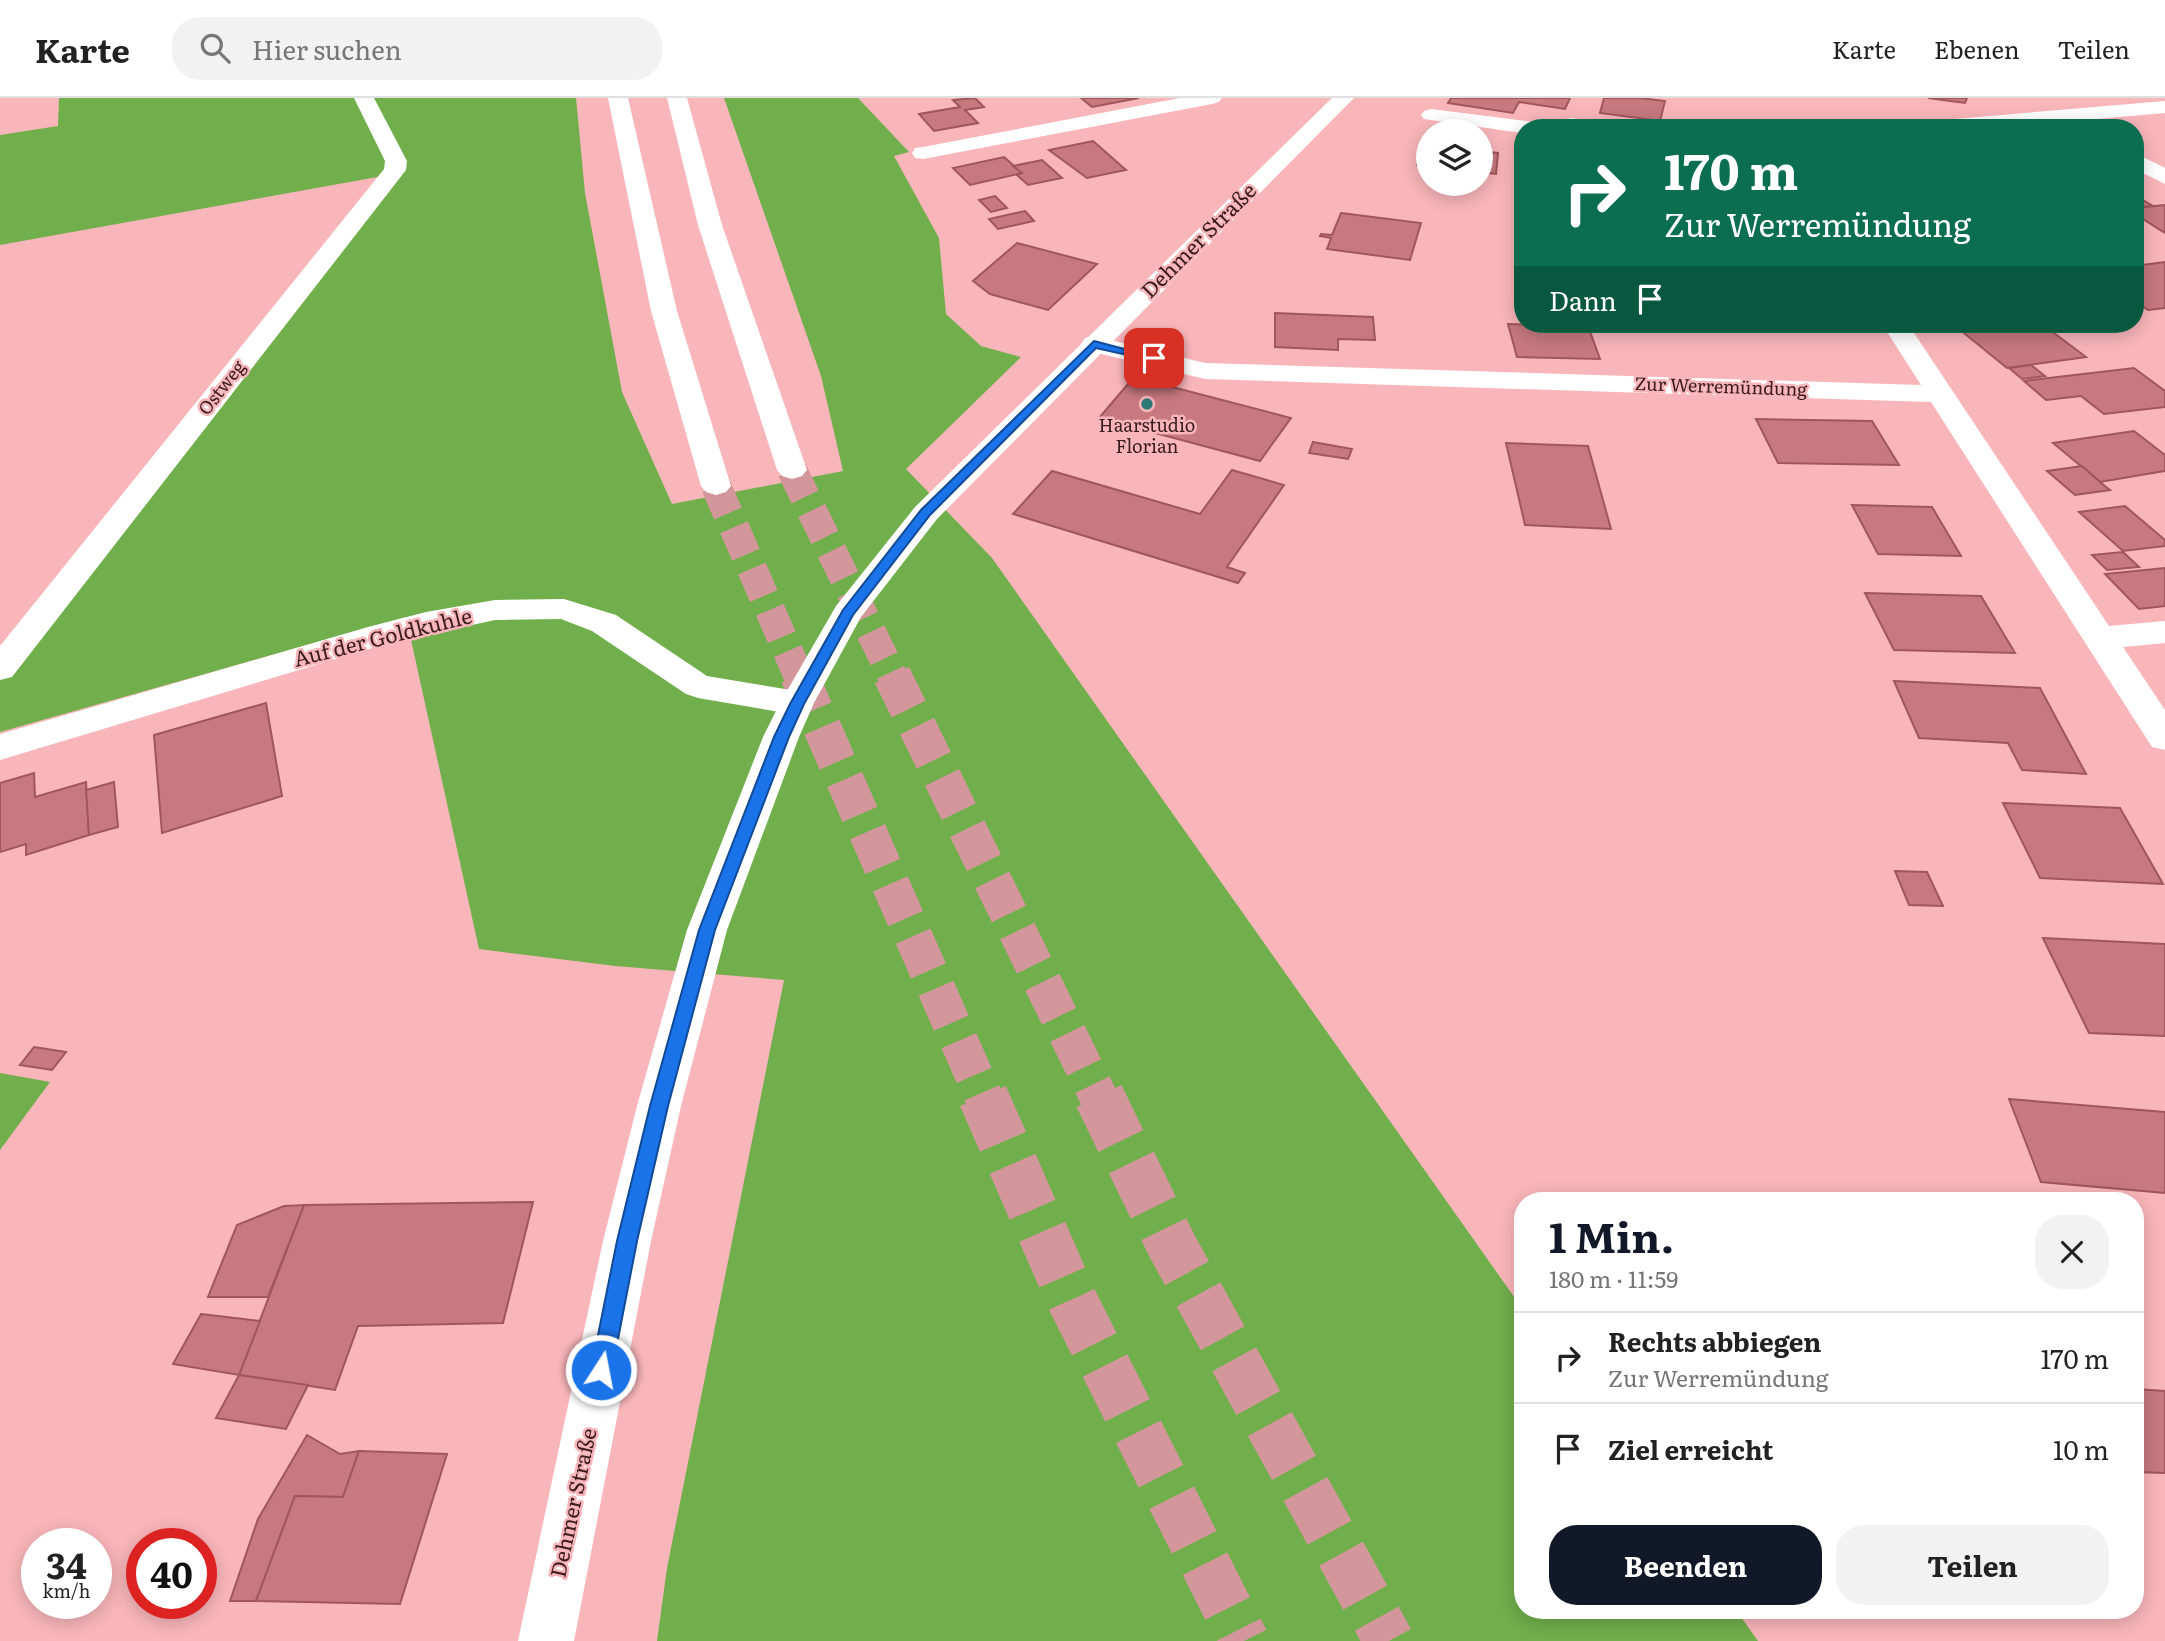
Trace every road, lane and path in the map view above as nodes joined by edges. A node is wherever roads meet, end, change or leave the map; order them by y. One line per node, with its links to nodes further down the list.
1 (364, 98): 22 (main road, Ostweg)
2 (618, 98): 19 (main road)
3 (677, 98): 18 (main road)
4 (1212, 98): 12 (main road)
5 (1344, 98): 16 (main road, Dehmer Straße)
6 (2165, 107): 8 (main road)
7 (1431, 115): 11 (main road)
8 (2061, 116): 9 (main road); 10 (main road)
9 (2026, 119)
10 (2066, 119)
11 (1514, 125)
12 (923, 153)
13 (2144, 165): 14 (main road)
14 (2165, 177)
15 (1901, 333): 17 (main road)
16 (1094, 344): 17 (main road, Zur Werremündung); 23 (main road, Dehmer Straße)
17 (1940, 394): 21 (main road)
18 (792, 470)
19 (716, 486)
20 (2165, 632): 21 (main road)
21 (2102, 638): 24 (main road)
22 (0, 670)
23 (797, 704): 25 (main road, Auf der Goldkuhle); 26 (main road, Dehmer Straße)
24 (2165, 738)
25 (0, 747)
26 (546, 1641)

